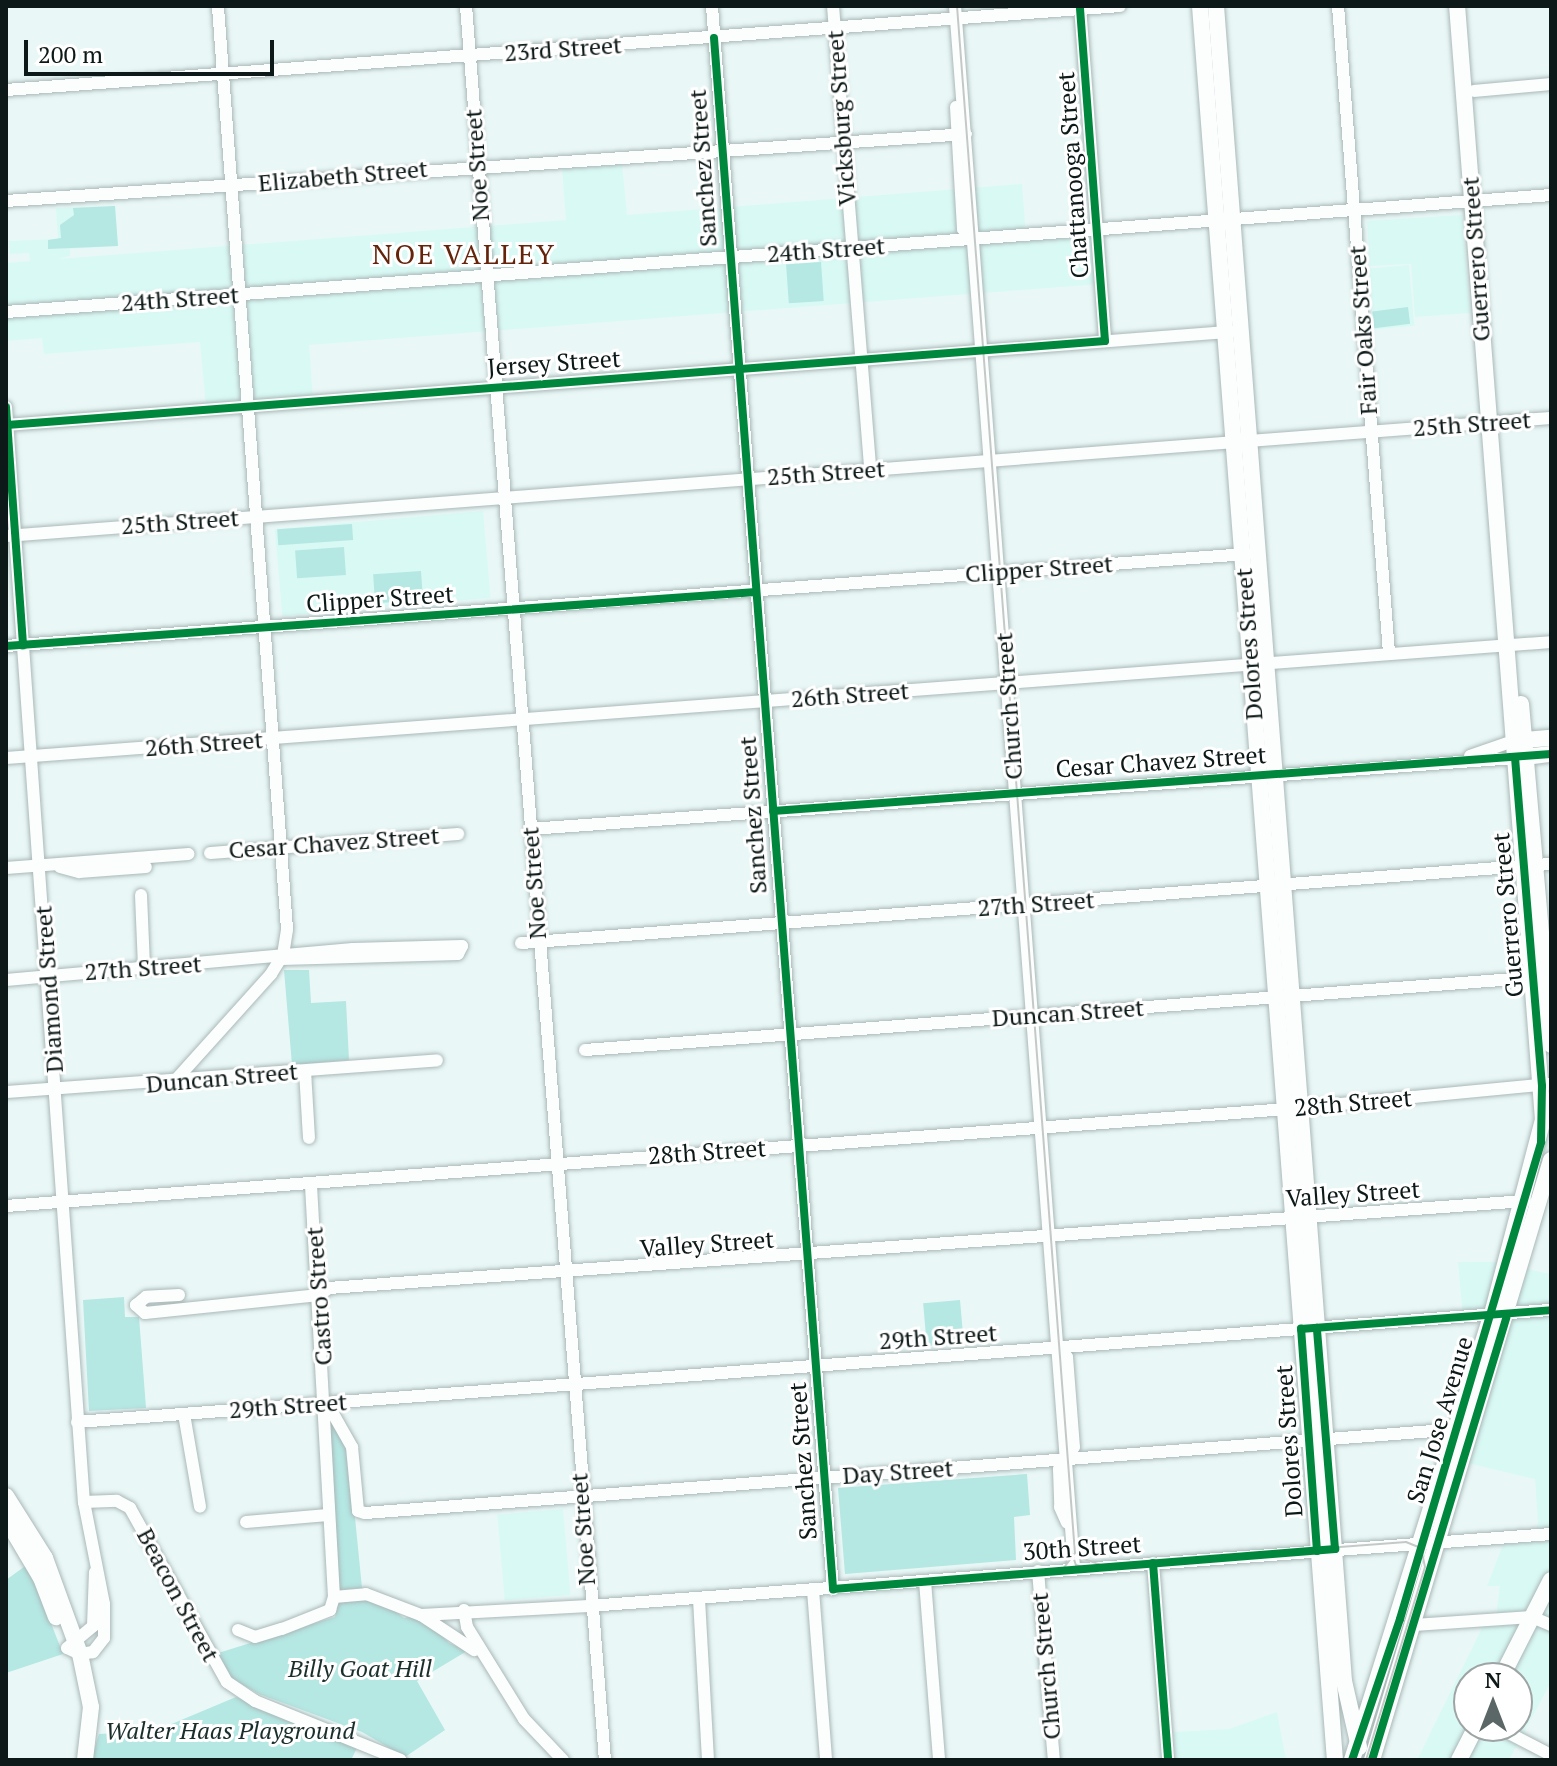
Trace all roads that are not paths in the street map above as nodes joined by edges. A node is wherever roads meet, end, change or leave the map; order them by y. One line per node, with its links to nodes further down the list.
1 (218, 6): 16 (street)
2 (466, 6): 15 (street, Noe Street)
3 (712, 6): 14 (street, Sanchez Street)
4 (833, 6): 13 (street, Vicksburg Street)
5 (1120, 6): 11 (street, 23rd Street)
6 (1200, 6): 29 (main road, Dolores Street)
7 (1216, 6): 29 (main road, Dolores Street)
8 (1338, 6): 28 (street, Fair Oaks Street)
9 (1457, 6): 27 (main road, Guerrero Street)
10 (1467, 6): 19 (main road, Guerrero Street)
11 (1080, 8): 12 (street, 23rd Street); 30 (street, Chattanooga Street)
12 (956, 12): 13 (street, 23rd Street); 20 (street, Church Street)
13 (834, 26): 14 (street, 23rd Street); 21 (street, Vicksburg Street)
14 (714, 38): 15 (street, 23rd Street); 22 (street, Sanchez Street)
15 (470, 55): 16 (street, 23rd Street); 23 (street, Noe Street)
16 (224, 74): 18 (street, 23rd Street); 24 (street)
17 (1551, 84): 19 (street)
18 (6, 90)
19 (1474, 91): 27 (main road, Guerrero Street)
20 (961, 134): 21 (street, Elizabeth Street); 31 (street, Church Street)
21 (843, 143): 22 (street, Elizabeth Street); 32 (street, Vicksburg Street)
22 (722, 147): 23 (street, Elizabeth Street); 33 (street, Sanchez Street)
23 (476, 165): 24 (street, Elizabeth Street); 34 (street, Noe Street)
24 (232, 185): 26 (street, Elizabeth Street); 35 (street)
25 (1551, 195): 27 (street, 24th Street)
26 (6, 201)
27 (1476, 201): 28 (street, 24th Street); 46 (main road, Guerrero Street)
28 (1354, 210): 29 (street, 24th Street); 48 (street, Fair Oaks Street)
29 (1225, 220): 30 (street, 24th Street); 37 (main road, Dolores Street)
30 (1097, 229): 31 (street, 24th Street); 38 (street, Chattanooga Street)
31 (974, 239): 32 (street, 24th Street); 39 (street, Church Street)
32 (850, 248): 33 (street, 24th Street); 40 (street, Vicksburg Street)
33 (729, 257): 34 (street, 24th Street); 41 (street, Sanchez Street)
34 (485, 276): 35 (street, 24th Street); 42 (street, Noe Street)
35 (240, 295): 36 (street, 24th Street); 44 (street)
36 (6, 312)
37 (1233, 332): 38 (street, Jersey Street); 49 (main road, Dolores Street)
38 (1105, 341): 39 (street, Jersey Street)
39 (982, 351): 40 (street, Jersey Street); 50 (street, Church Street)
40 (862, 360): 41 (street, Jersey Street); 51 (street, Vicksburg Street)
41 (739, 369): 42 (street, Jersey Street); 52 (street, Sanchez Street)
42 (495, 388): 44 (street, Jersey Street); 53 (street, Noe Street)
43 (6, 407): 47 (street, Diamond Street)
44 (249, 407): 47 (street, Jersey Street); 54 (street)
45 (1551, 418): 46 (street, 25th Street)
46 (1493, 422): 48 (street, 25th Street); 63 (main road, Guerrero Street)
47 (7, 425): 55 (street, Diamond Street)
48 (1371, 432): 49 (street, 25th Street); 65 (street, Fair Oaks Street)
49 (1242, 442): 50 (street, 25th Street); 56 (main road, Dolores Street)
50 (991, 461): 51 (street, 25th Street); 57 (street, Church Street)
51 (870, 470): 52 (street, 25th Street)
52 (748, 479): 53 (street, 25th Street); 58 (street, Sanchez Street)
53 (504, 498): 54 (street, 25th Street); 59 (street, Noe Street)
54 (257, 517): 55 (street, 25th Street); 60 (street)
55 (10, 535): 62 (street, Diamond Street)
56 (1250, 553): 57 (street, Clipper Street); 66 (main road, Dolores Street)
57 (999, 572): 58 (street, Clipper Street); 67 (street, Church Street)
58 (756, 592): 59 (street, Clipper Street); 68 (street, Sanchez Street)
59 (512, 610): 60 (street, Clipper Street); 69 (street, Noe Street)
60 (266, 628): 62 (street, Clipper Street); 71 (street)
61 (1551, 642): 63 (street, 26th Street)
62 (23, 645): 64 (street, Clipper Street); 74 (street, Diamond Street)
63 (1510, 645): 65 (street, 26th Street); 72 (main road, Guerrero Street)
64 (6, 646)
65 (1389, 653): 66 (street, 26th Street)
66 (1258, 664): 67 (street, 26th Street); 76 (main road, Dolores Street)
67 (1008, 684): 68 (street, 26th Street); 77 (street, Church Street)
68 (765, 702): 69 (street, 26th Street); 78 (street, Sanchez Street)
69 (521, 720): 71 (street, 26th Street); 79 (street, Noe Street)
70 (1551, 738): 72 (main road, Cesar Chavez Street)
71 (274, 739): 74 (street, 26th Street); 81 (street)
72 (1519, 749): 73 (main road, Cesar Chavez Street); 76 (street, Cesar Chavez Street); 85 (main road, Guerrero Street)
73 (1551, 754)
74 (31, 757): 75 (street, 26th Street); 84 (street, Diamond Street)
75 (6, 758)
76 (1267, 774): 77 (street, Cesar Chavez Street); 88 (main road, Dolores Street)
77 (1016, 793): 78 (street, Cesar Chavez Street); 90 (street, Church Street)
78 (773, 811): 79 (street, Cesar Chavez Street); 91 (street, Sanchez Street)
79 (530, 829): 92 (street, Noe Street)
80 (458, 834): 81 (street, Cesar Chavez Street)
81 (282, 847): 82 (street, Cesar Chavez Street); 95 (street)
82 (210, 853)
83 (188, 854): 84 (street)
84 (46, 865): 86 (street); 87 (street); 98 (street, Diamond Street)
85 (1537, 865): 88 (street, 27th Street); 97 (main road, Guerrero Street)
86 (146, 867)
87 (6, 868)
88 (1275, 886): 90 (street, 27th Street); 100 (main road, Dolores Street)
89 (141, 895): 96 (street)
90 (1024, 904): 91 (street, 27th Street); 101 (street, Church Street)
91 (782, 924): 92 (street, 27th Street); 102 (street, Sanchez Street)
92 (537, 942): 93 (street, 27th Street); 116 (street, Noe Street)
93 (521, 943)
94 (406, 951): 95 (street, 27th Street)
95 (281, 959): 96 (street, 27th Street); 107 (street)
96 (144, 967): 98 (street, 27th Street)
97 (1543, 976): 100 (street, Duncan Street); 103 (main road, Guerrero Street); 108 (main road, Guerrero Street)
98 (48, 977): 99 (street, 27th Street); 109 (street, Diamond Street)
99 (6, 980)
100 (1284, 997): 101 (street, Duncan Street); 111 (main road, Dolores Street)
101 (1032, 1016): 102 (street, Duncan Street); 112 (street, Church Street)
102 (790, 1035): 104 (street, Duncan Street); 114 (street, Sanchez Street)
103 (1551, 1045)
104 (585, 1050)
105 (437, 1060): 106 (street, Duncan Street)
106 (305, 1071): 107 (street, Duncan Street); 113 (street)
107 (173, 1083): 109 (street, Duncan Street)
108 (1547, 1085): 111 (street, 28th Street); 119 (main road, San Jose Avenue)
109 (57, 1091): 110 (street, Duncan Street); 118 (street, Diamond Street)
110 (6, 1092)
111 (1292, 1108): 112 (street, 28th Street); 121 (main road, Dolores Street)
112 (1041, 1126): 114 (street, 28th Street); 122 (street, Church Street)
113 (309, 1138)
114 (799, 1145): 116 (street, 28th Street); 123 (street, Sanchez Street)
115 (1551, 1160): 128 (main road, San Jose Avenue)
116 (554, 1164): 117 (street, 28th Street); 124 (street, Noe Street)
117 (311, 1184): 118 (street, 28th Street); 126 (street, Castro Street)
118 (65, 1201): 120 (street, 28th Street); 135 (street, Diamond Street)
119 (1525, 1201): 121 (street, Valley Street); 128 (main road, San Jose Avenue)
120 (6, 1206)
121 (1301, 1219): 122 (street, Valley Street); 129 (main road, Dolores Street)
122 (1049, 1238): 123 (street, Valley Street); 130 (street, Church Street)
123 (807, 1256): 124 (street, Valley Street); 131 (street, Sanchez Street)
124 (563, 1273): 126 (street, Valley Street); 132 (street, Noe Street)
125 (179, 1295): 126 (street, Valley Street)
126 (319, 1295): 133 (street, Castro Street)
127 (1551, 1310): 128 (street, 29th Street)
128 (1500, 1314): 129 (street, 29th Street); 136 (main road, San Jose Avenue); 148 (main road, San Jose Avenue)
129 (1309, 1328): 130 (street, 29th Street); 137 (main road, Dolores Street)
130 (1057, 1347): 131 (street, 29th Street); 138 (street, Church Street)
131 (816, 1366): 132 (street, 29th Street); 139 (street, Sanchez Street)
132 (572, 1385): 133 (street, 29th Street); 141 (street, Noe Street)
133 (327, 1403): 134 (street, 29th Street); 141 (street, Day Street); 144 (street, Castro Street)
134 (184, 1414): 135 (street, 29th Street); 143 (street)
135 (77, 1422): 142 (street, Diamond Street)
136 (1458, 1429): 137 (street, Day Street); 148 (main road, San Jose Avenue)
137 (1318, 1440): 138 (street, Day Street); 149 (main road, Dolores Street); 150 (main road, Dolores Street)
138 (1067, 1459): 139 (street, Day Street); 152 (street, Church Street)
139 (824, 1478): 141 (street, Day Street); 157 (street, Sanchez Street)
140 (6, 1496): 168 (main road)
141 (580, 1496): 161 (street, Noe Street)
142 (84, 1502): 154 (street, Diamond Street); 181 (street, Beacon Street)
143 (200, 1507)
144 (328, 1515): 146 (street); 159 (street, Castro Street)
145 (6, 1519): 168 (main road)
146 (246, 1522)
147 (1551, 1534): 148 (street, 30th Street)
148 (1431, 1542): 149 (street, 30th Street); 165 (main road, San Jose Avenue); 173 (main road, San Jose Avenue)
149 (1335, 1549): 150 (street, 30th Street); 170 (main road, Dolores Street)
150 (1317, 1551): 151 (street, 30th Street); 170 (main road, Dolores Street)
151 (1153, 1563): 152 (street, 30th Street); 188 (street)
152 (1074, 1568): 153 (street, 30th Street)
153 (1038, 1571): 156 (street, 30th Street); 187 (street, Church Street)
154 (95, 1572): 168 (street, Diamond Street); 168 (street, Diamond Street)
155 (1551, 1580): 164 (main road)
156 (925, 1581): 157 (street, 30th Street); 186 (street)
157 (833, 1589): 158 (street, 30th Street)
158 (813, 1590): 160 (street, 30th Street); 185 (street)
159 (334, 1597): 163 (street); 167 (street)
160 (699, 1599): 161 (street, 30th Street); 178 (street)
161 (589, 1606): 162 (street, 30th Street); 184 (street, Noe Street)
162 (464, 1610): 163 (street, 30th Street); 169 (street); 183 (street)
163 (421, 1615): 169 (street)
164 (1532, 1617): 165 (street); 166 (street); 171 (main road)
165 (1414, 1625): 192 (main road, San Jose Avenue)
166 (1551, 1625)
167 (238, 1630)
168 (74, 1647): 179 (main road); 180 (main road)
169 (474, 1650): 182 (street)
170 (1334, 1654): 172 (main road, Dolores Street); 189 (main road, Dolores Street)
171 (1509, 1662)
172 (1344, 1681): 173 (main road); 176 (main road, Dolores Street)
173 (1375, 1694): 176 (main road, San Jose Avenue)
174 (1468, 1742): 193 (main road)
175 (1526, 1742): 177 (street)
176 (1358, 1743): 190 (main road, San Jose Avenue); 191 (main road, Dolores Street)
177 (1551, 1755)
178 (711, 1759)
179 (75, 1760)
180 (85, 1760)
181 (401, 1760)
182 (555, 1760)
183 (563, 1760)
184 (605, 1760)
185 (826, 1760)
186 (939, 1760)
187 (1054, 1760)
188 (1168, 1760)
189 (1335, 1760)
190 (1352, 1760)
191 (1362, 1760)
192 (1372, 1760)
193 (1459, 1760)

